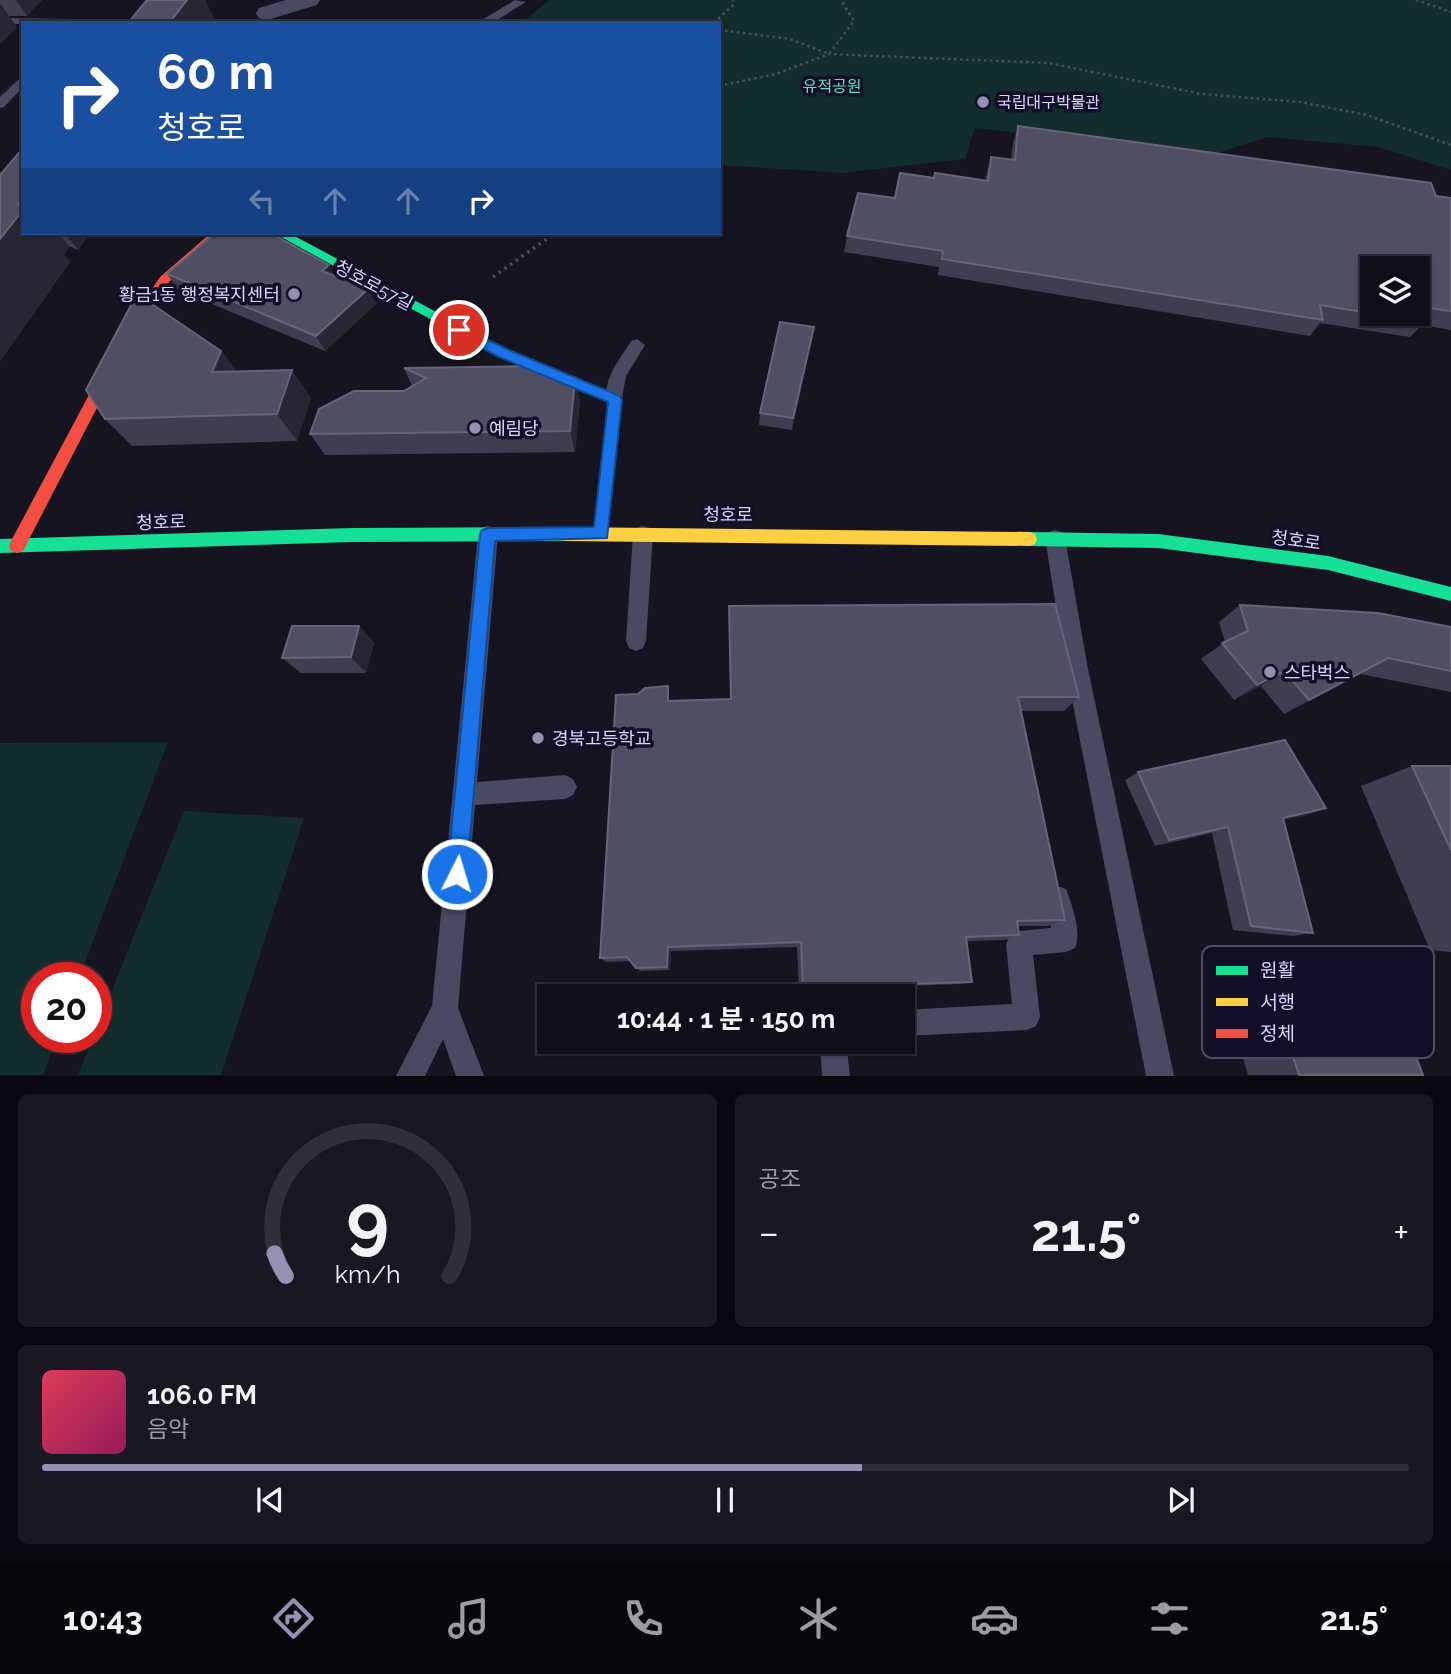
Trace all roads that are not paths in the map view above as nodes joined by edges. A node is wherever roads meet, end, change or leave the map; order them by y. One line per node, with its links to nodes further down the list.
1 (309, 0): 3 (street)
2 (520, 2): 6 (lane)
3 (263, 12)
4 (0, 21): 5 (lane)
5 (21, 21)
6 (487, 21)
7 (21, 81): 8 (lane)
8 (0, 104)
9 (216, 235): 17 (main road)
10 (284, 235): 12 (main road, 청호로57길)
11 (637, 345): 12 (lane)
12 (615, 400): 14 (main road)
13 (488, 534): 14 (main road, 청호로); 17 (main road, 청호로); 21 (lane)
14 (601, 534): 15 (main road, 청호로)
15 (643, 534): 16 (main road, 청호로); 19 (lane)
16 (1055, 538): 18 (main road, 청호로); 29 (lane)
17 (8, 546)
18 (1451, 594)
19 (636, 641)
20 (565, 787): 21 (lane)
21 (464, 794): 23 (lane)
22 (1052, 873): 24 (lane)
23 (445, 1007): 26 (lane); 27 (lane)
24 (915, 1022)
25 (834, 1054): 28 (lane)
26 (410, 1076)
27 (470, 1076)
28 (836, 1076)
29 (1160, 1076)

